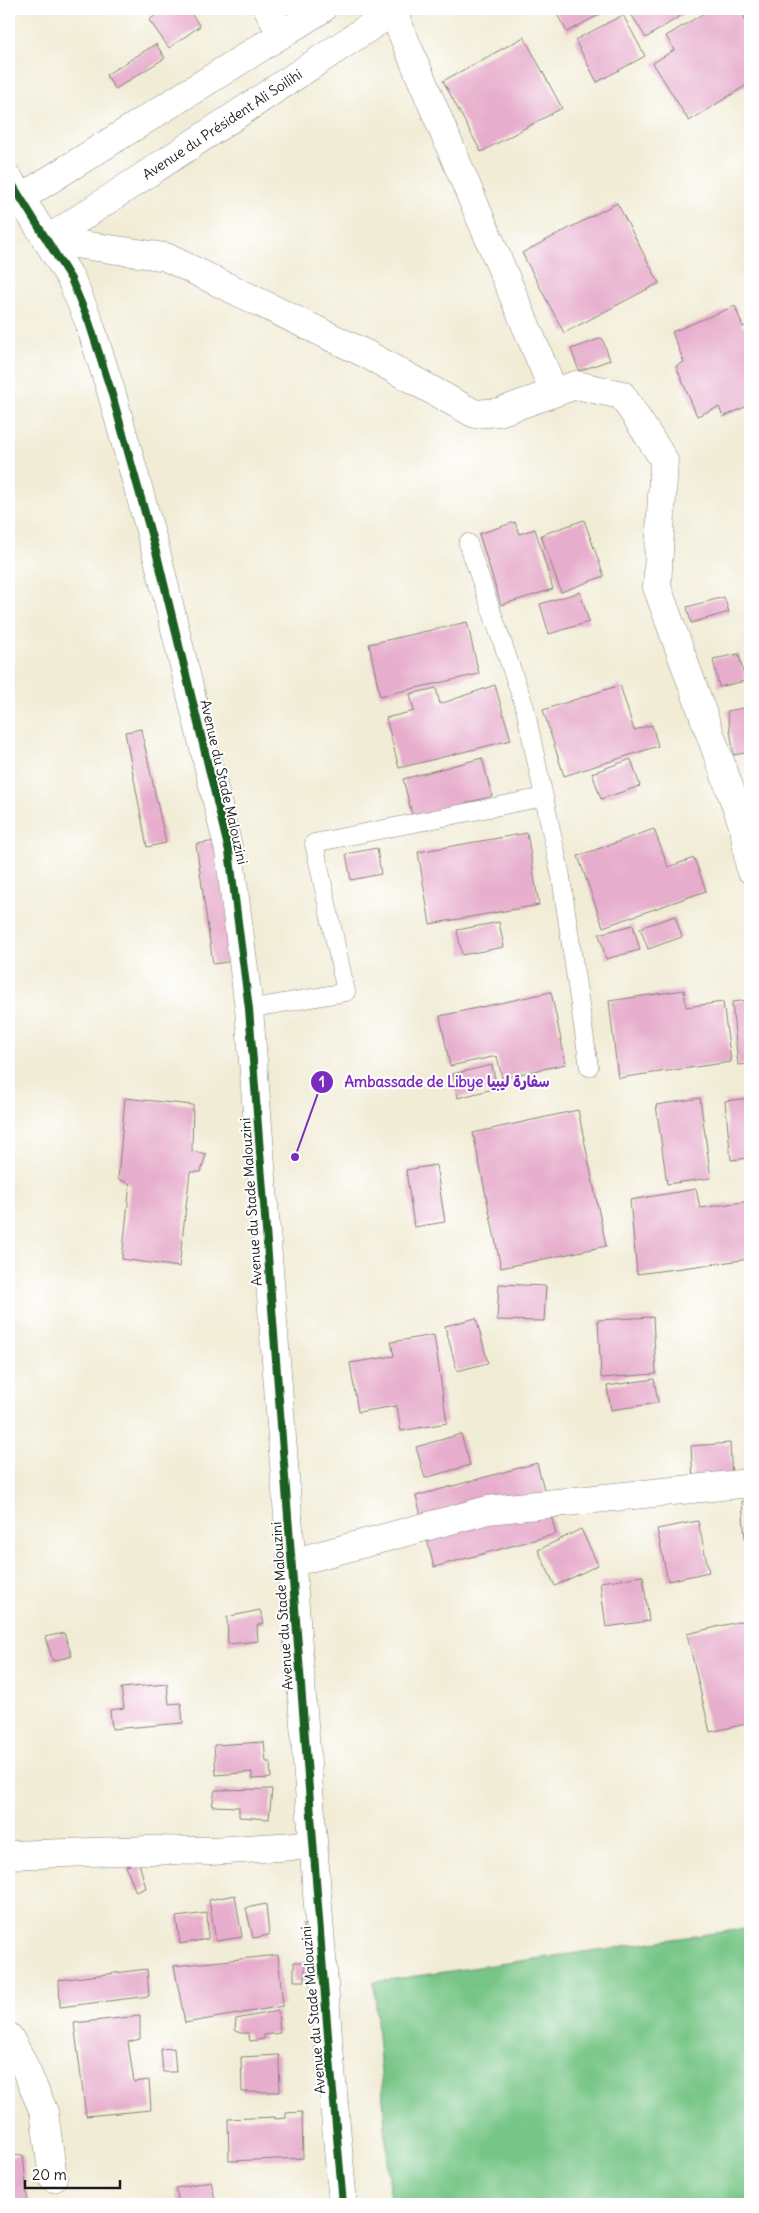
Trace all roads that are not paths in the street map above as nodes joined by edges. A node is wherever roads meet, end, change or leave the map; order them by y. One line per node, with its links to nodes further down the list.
1 (268, 9): 4 (street)
2 (322, 9): 4 (street)
3 (395, 10): 6 (street, Avenue du Président Ali Soilihi); 7 (street)
4 (281, 34): 5 (street)
5 (14, 189): 6 (street, Avenue du Stade Malouzini)
6 (43, 234): 7 (street); 11 (street, Avenue du Stade Malouzini)
7 (554, 392): 10 (street)
8 (468, 543): 9 (lane)
9 (544, 797): 11 (lane); 12 (lane)
10 (750, 870)
11 (249, 1009): 14 (street, Avenue du Stade Malouzini)
12 (588, 1067)
13 (750, 1482): 14 (street)
14 (291, 1563): 15 (street, Avenue du Stade Malouzini)
15 (313, 1844): 16 (street); 19 (street, Avenue du Stade Malouzini)
16 (9, 1855)
17 (9, 2037): 18 (street)
18 (53, 2178)
19 (343, 2204)

